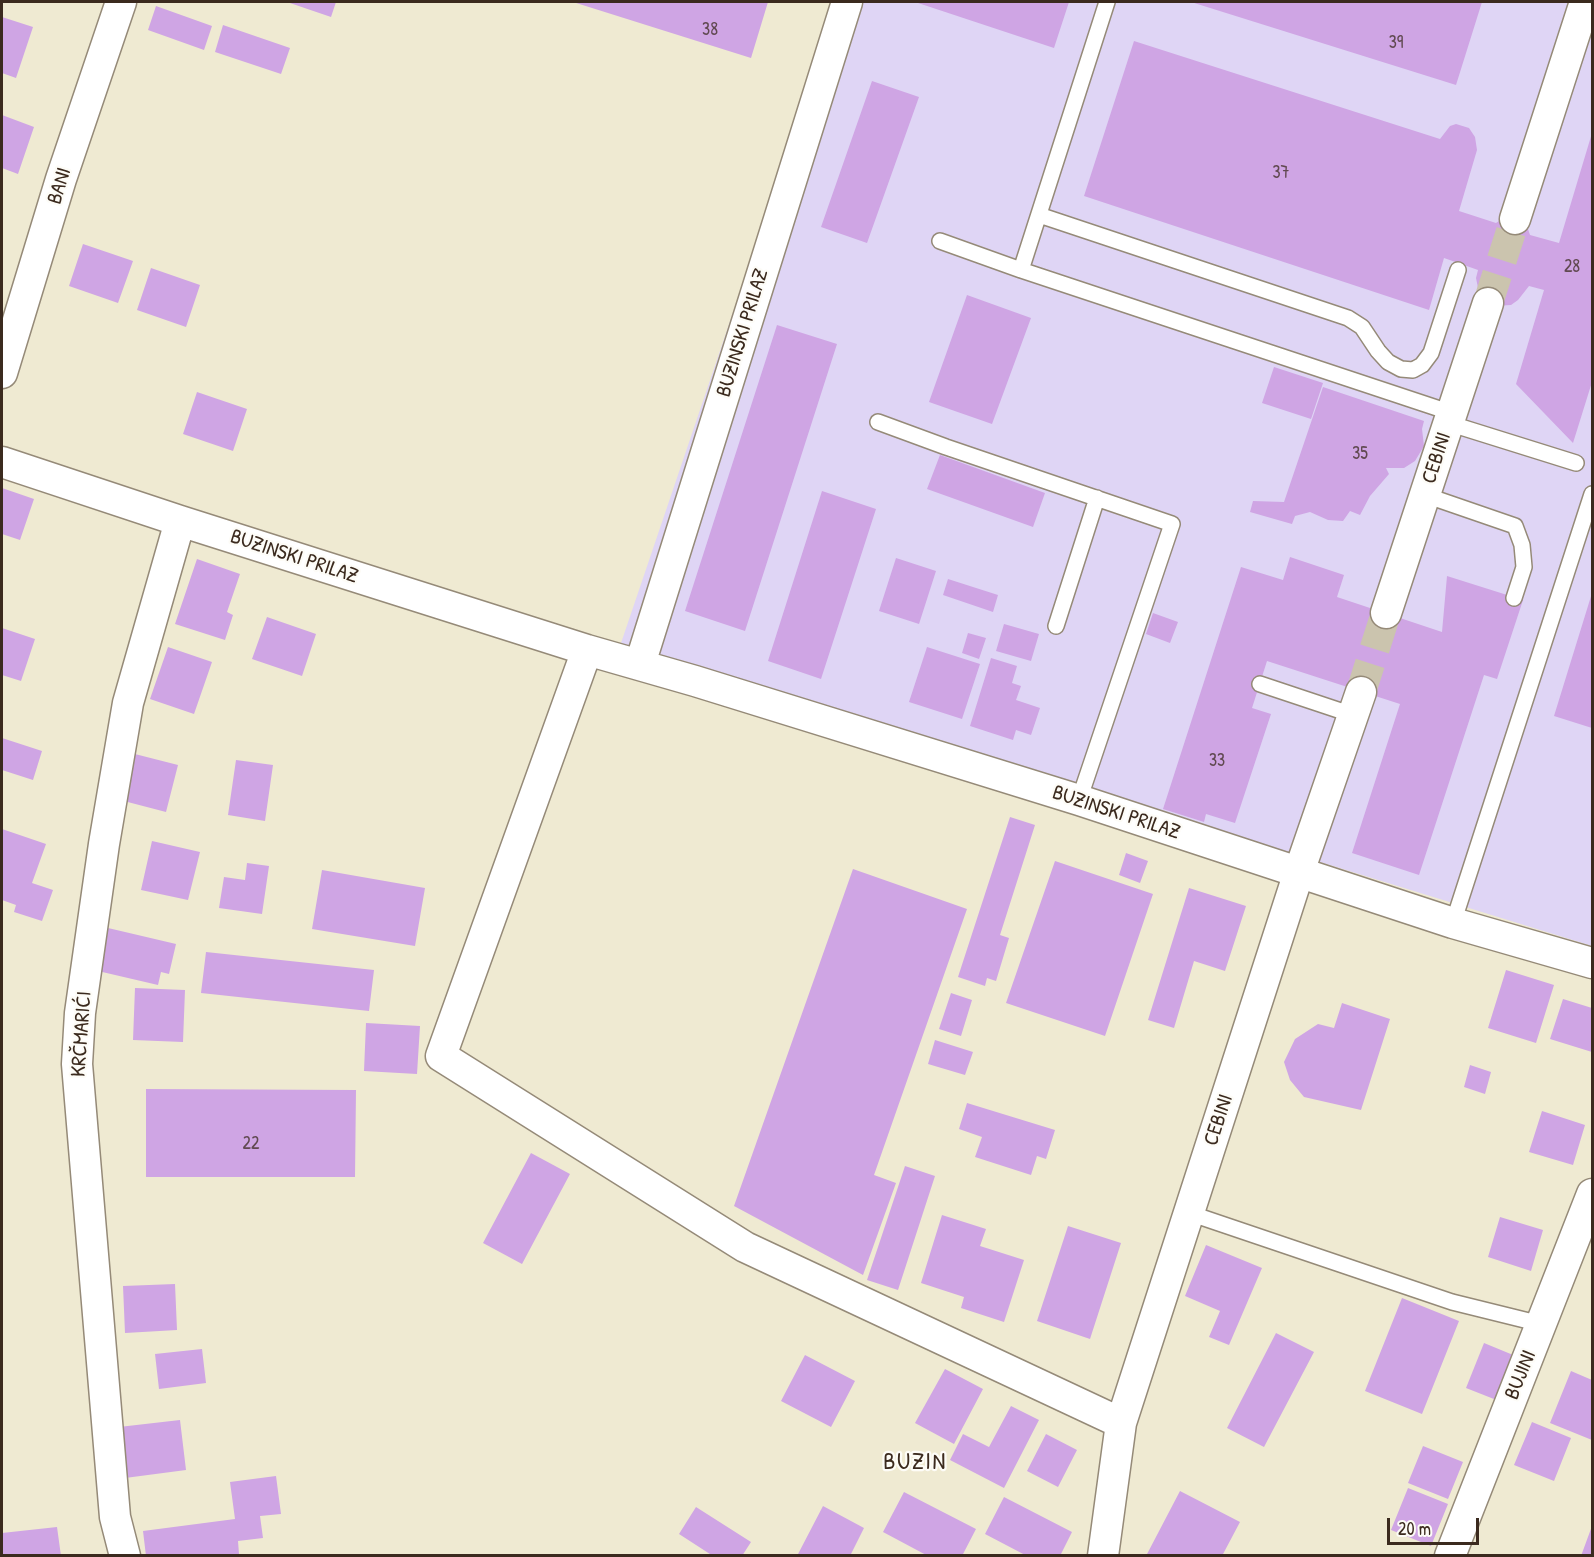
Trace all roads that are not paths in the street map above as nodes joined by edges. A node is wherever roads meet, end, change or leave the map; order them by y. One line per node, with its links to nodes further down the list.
1 (121, 2): 11 (street, BANI)
2 (847, 2): 24 (street, BUZINSKI PRILAZ)
3 (1107, 2): 5 (lane)
4 (1585, 2): 6 (street)
5 (1039, 215): 8 (lane); 9 (lane)
6 (1515, 219)
7 (940, 241): 8 (lane)
8 (1021, 270): 12 (lane)
9 (1458, 270)
10 (1488, 303): 12 (street, CEBINI)
11 (2, 373)
12 (1450, 418): 15 (lane); 17 (street, CEBINI)
13 (878, 422): 18 (lane)
14 (2, 462): 19 (street, BUZINSKI PRILAZ)
15 (1576, 463)
16 (1593, 494): 29 (lane)
17 (1425, 495): 20 (lane); 21 (street, CEBINI)
18 (1096, 498): 22 (lane); 27 (lane)
19 (180, 521): 23 (street, BUZINSKI PRILAZ); 35 (street, KRČMARIĆI)
20 (1514, 598)
21 (1386, 613)
22 (1056, 626)
23 (587, 650): 24 (street, BUZINSKI PRILAZ); 34 (street)
24 (640, 664): 27 (street, BUZINSKI PRILAZ)
25 (1260, 684): 26 (lane)
26 (1357, 703): 28 (street, CEBINI)
27 (1079, 800): 28 (street, BUZINSKI PRILAZ)
28 (1299, 872): 29 (street, BUZINSKI PRILAZ); 32 (street, CEBINI)
29 (1453, 923): 30 (street, BUZINSKI PRILAZ)
30 (1593, 963)
31 (1593, 1194): 33 (street, BUJINI)
32 (1189, 1213): 33 (lane); 34 (street, CEBINI)
33 (1541, 1324): 37 (street, BUJINI)
34 (1121, 1423): 36 (street, CEBINI)
35 (125, 1556)
36 (1103, 1556)
37 (1450, 1556)

